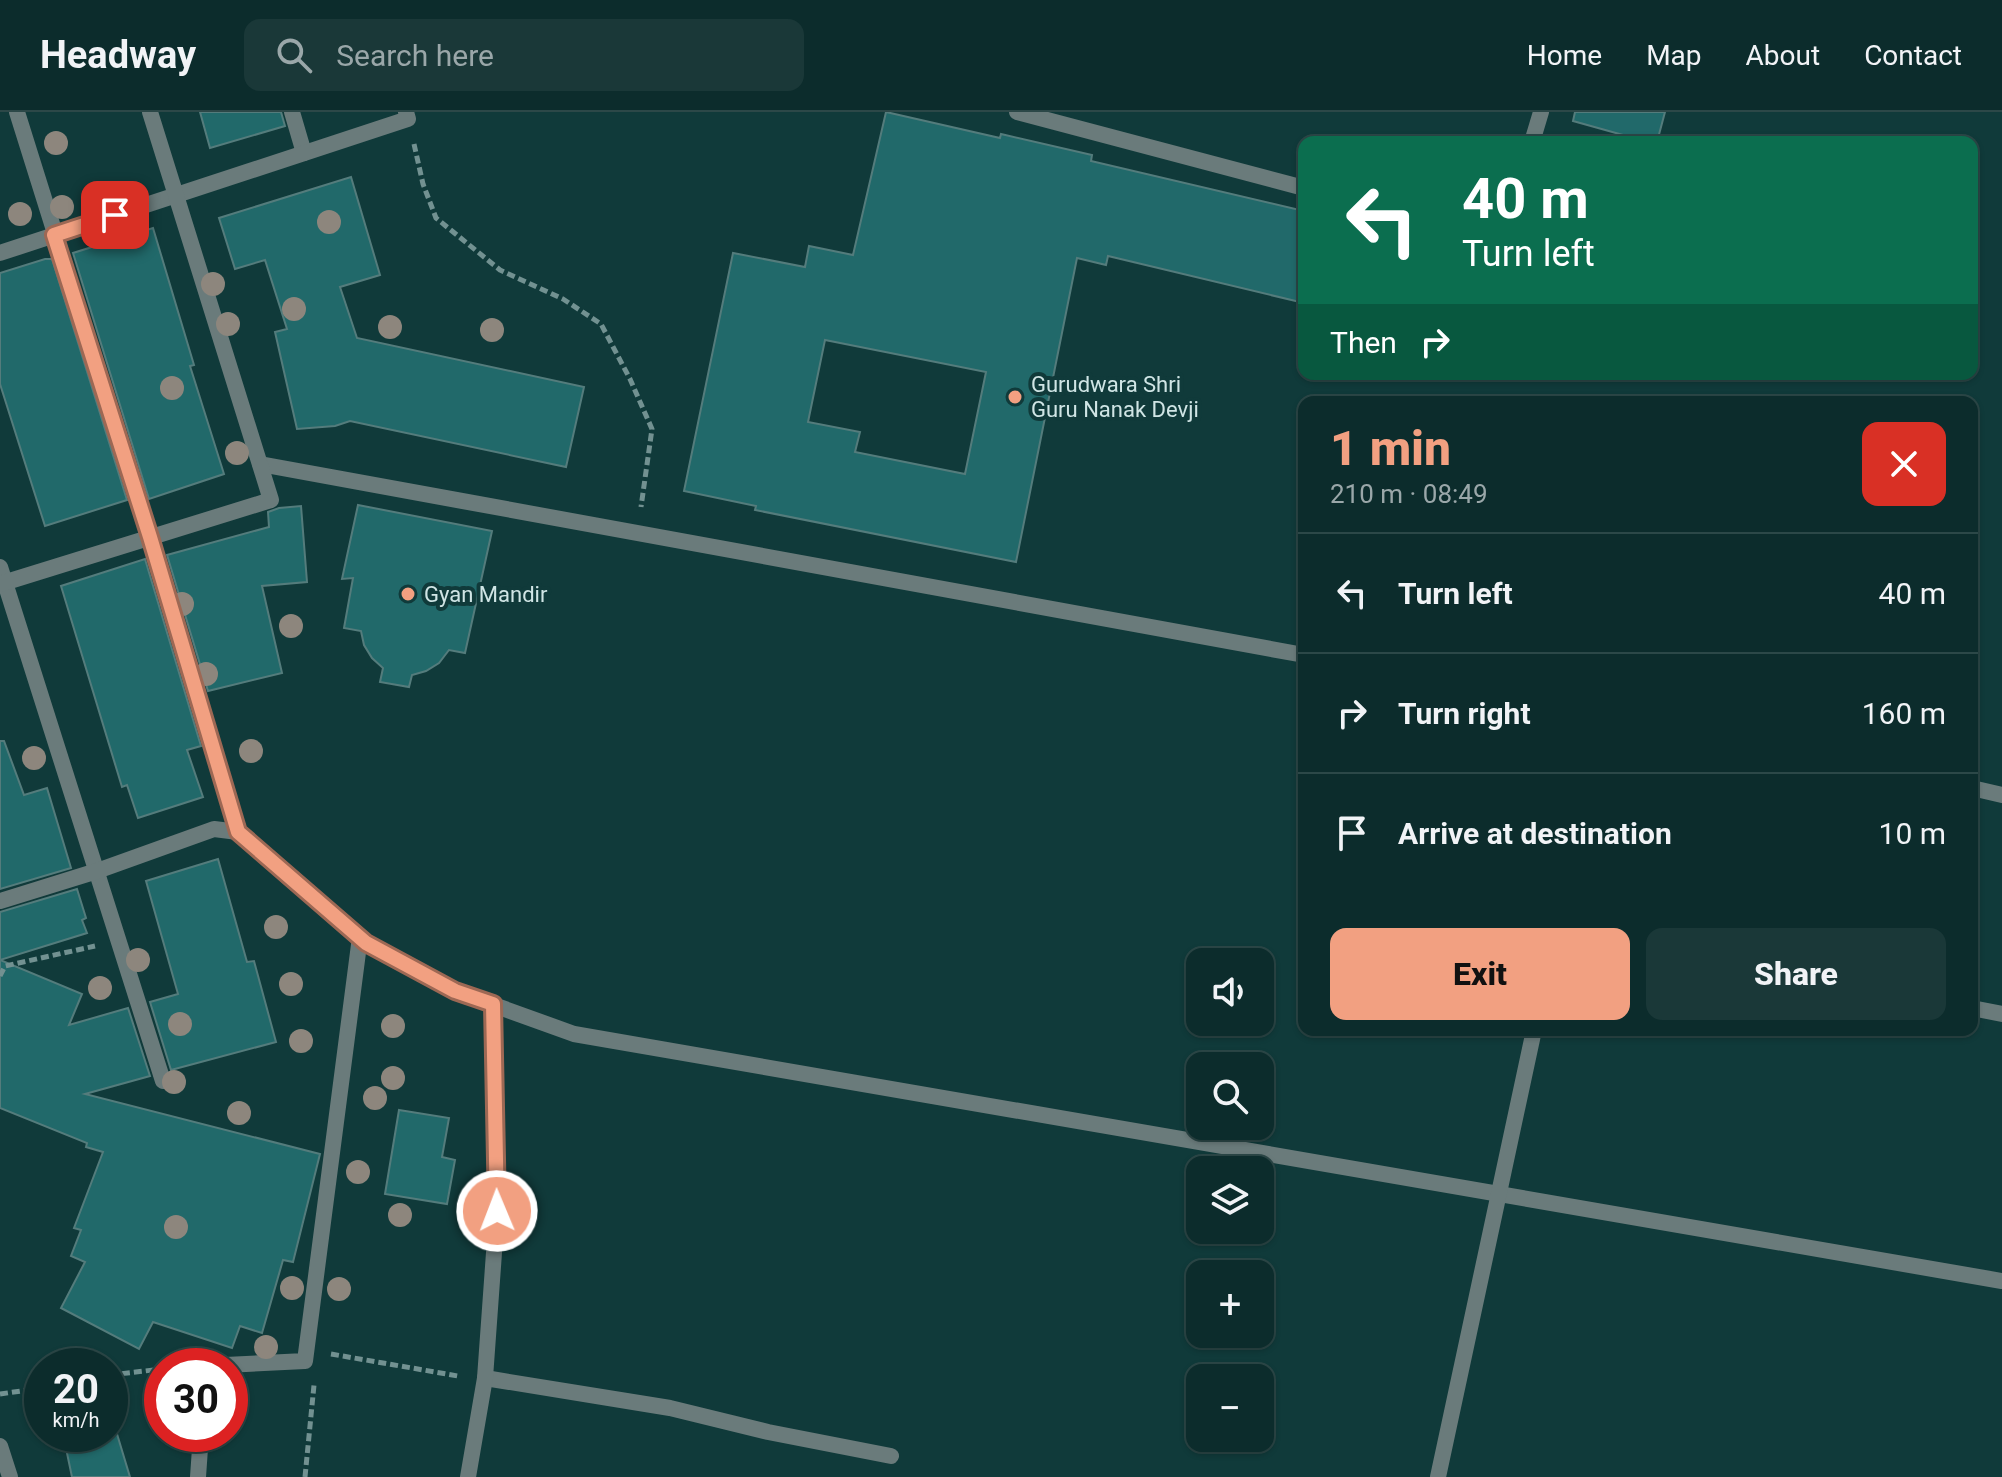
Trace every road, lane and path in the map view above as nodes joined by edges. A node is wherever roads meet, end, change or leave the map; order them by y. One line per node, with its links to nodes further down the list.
1 (17, 112): 11 (street)
2 (150, 112): 10 (street)
3 (292, 112): 8 (street)
4 (1017, 112): 9 (street)
5 (1536, 113): 7 (street)
6 (407, 116): 8 (street); 14 (path)
7 (1533, 136)
8 (304, 153): 10 (street)
9 (1298, 186)
10 (176, 195): 11 (street); 13 (street)
11 (54, 235): 12 (street); 15 (street)
12 (0, 253)
13 (260, 464): 14 (street); 15 (street)
14 (637, 533): 17 (street)
15 (150, 537): 16 (street); 20 (street)
16 (2, 578): 21 (street)
17 (1298, 654)
18 (1978, 789): 19 (street)
19 (2002, 795)
20 (238, 832): 21 (street); 23 (street)
21 (97, 871): 22 (street); 24 (street)
22 (0, 901)
23 (360, 937): 26 (street); 33 (street)
24 (119, 941): 25 (path); 30 (street)
25 (0, 976)
26 (493, 1004): 31 (street); 36 (street)
27 (1978, 1009): 28 (street)
28 (2002, 1014)
29 (1533, 1036): 31 (street)
30 (163, 1081)
31 (1498, 1194): 32 (street); 46 (street)
32 (2002, 1281)
33 (312, 1351): 34 (street); 35 (path); 44 (path)
34 (248, 1364)
35 (458, 1376)
36 (485, 1378): 41 (street); 45 (street)
37 (24, 1391): 38 (path)
38 (0, 1394)
39 (0, 1446): 42 (street)
40 (200, 1452): 43 (street)
41 (891, 1456)
42 (6, 1473)
43 (198, 1477)
44 (305, 1477)
45 (468, 1477)
46 (1438, 1477)

